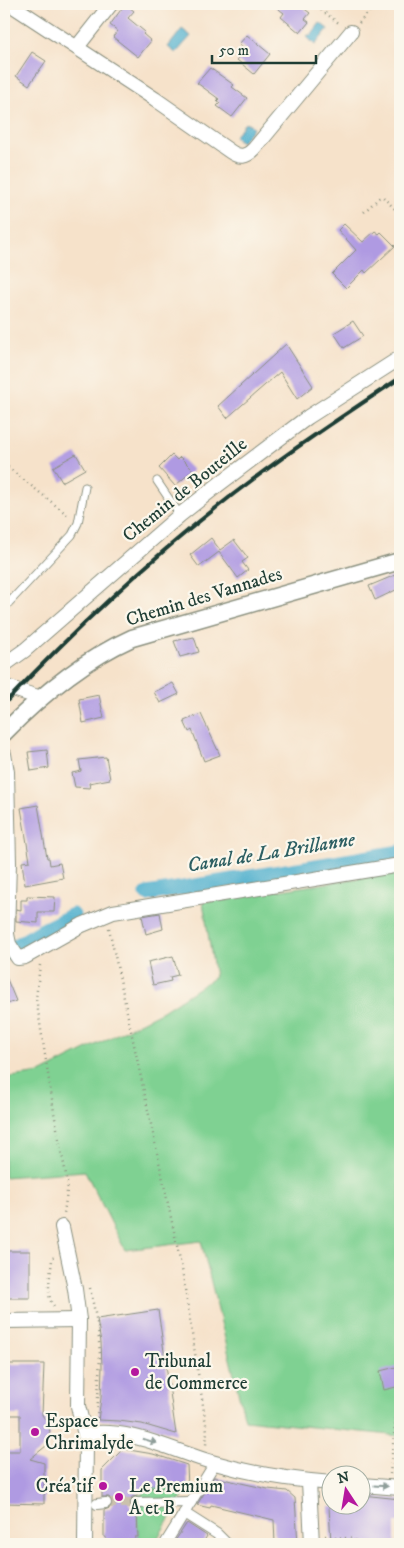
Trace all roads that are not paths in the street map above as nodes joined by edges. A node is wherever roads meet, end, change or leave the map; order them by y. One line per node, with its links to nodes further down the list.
1 (10, 4): 4 (street)
2 (111, 4): 4 (street)
3 (351, 32): 4 (street)
4 (77, 48)
5 (400, 358): 8 (street, Chemin de Bouteille)
6 (157, 481): 8 (lane)
7 (85, 487): 10 (lane)
8 (180, 515): 11 (street, Chemin de Bouteille)
9 (400, 561): 13 (street, Chemin des Vannades)
10 (4, 608)
11 (4, 665)
12 (4, 686): 13 (street)
13 (41, 698): 14 (street, Chemin des Vannades)
14 (4, 733)
15 (4, 754): 16 (street)
16 (400, 865)
17 (62, 1227): 18 (street)
18 (74, 1320): 19 (street); 20 (street)
19 (4, 1321)
20 (86, 1434): 21 (street, one-way to 21); 29 (street)
21 (215, 1463): 22 (street); 26 (street)
22 (309, 1481): 23 (street); 32 (street)
23 (322, 1482)
24 (372, 1486): 25 (street, one-way to 25)
25 (395, 1487)
26 (190, 1502): 27 (street); 28 (street)
27 (136, 1503)
28 (184, 1513): 30 (street); 31 (street)
29 (84, 1544)
30 (165, 1544)
31 (227, 1544)
32 (312, 1544)

